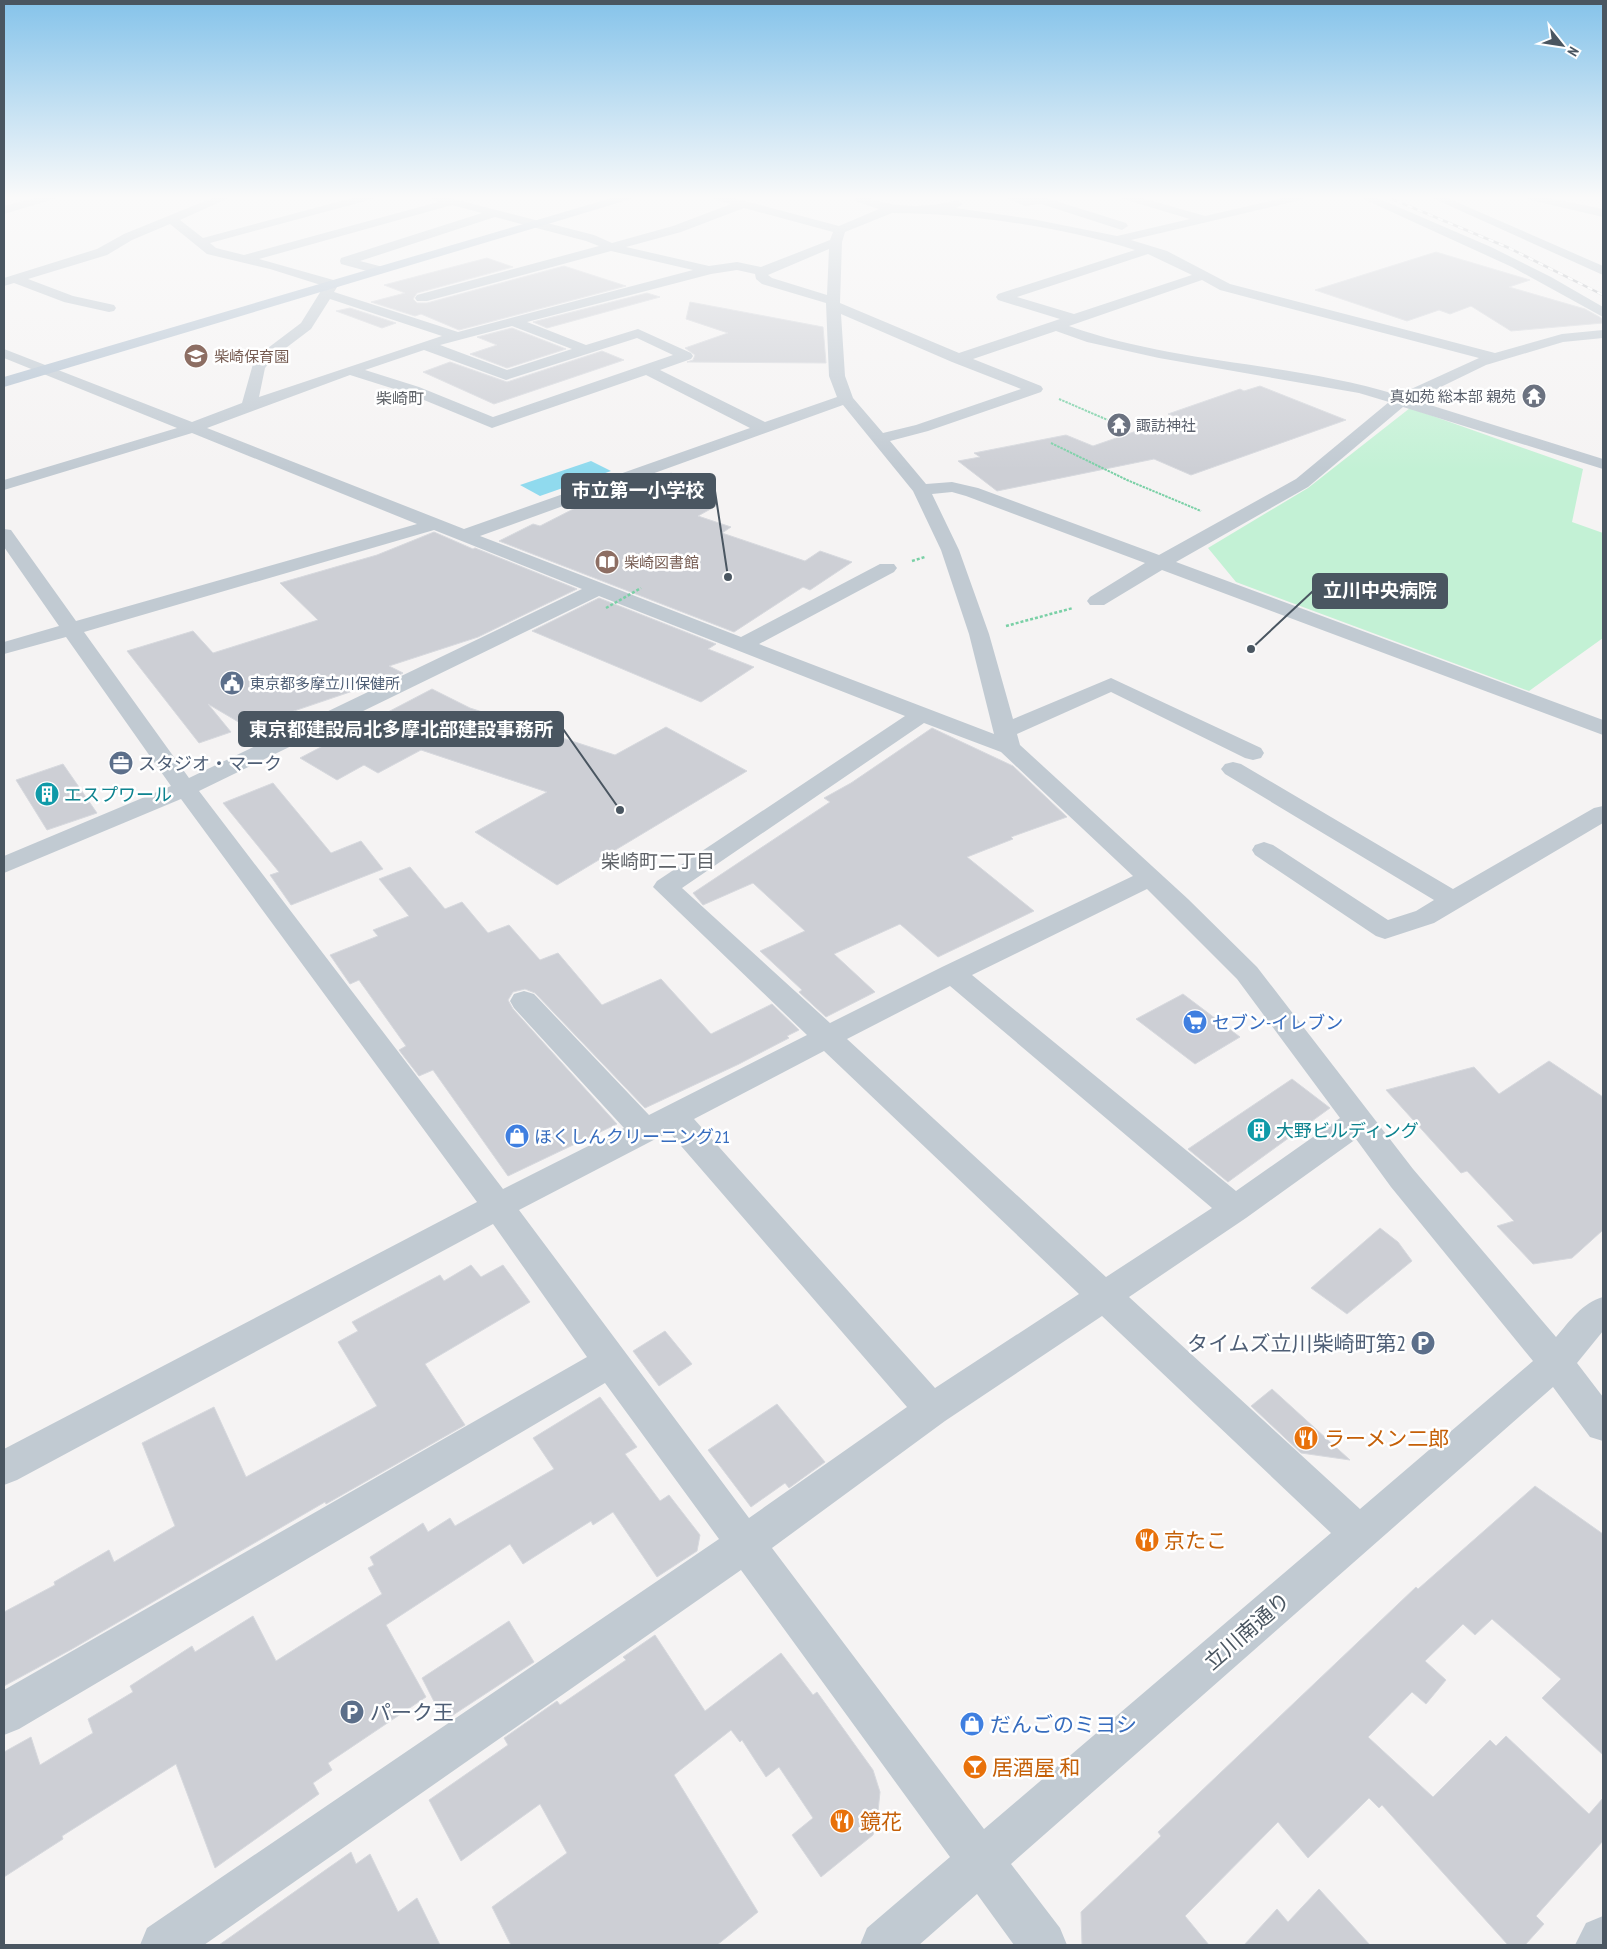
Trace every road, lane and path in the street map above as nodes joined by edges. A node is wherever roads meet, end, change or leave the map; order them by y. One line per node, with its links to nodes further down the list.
1 (34, 288): 13 (street)
2 (459, 288): 11 (street)
3 (642, 288): 16 (street)
4 (785, 288): 12 (street)
5 (834, 288): 12 (street)
6 (1031, 288): 15 (street)
7 (1166, 288): 15 (street)
8 (1229, 288): 23 (street)
9 (1561, 288): 14 (street)
10 (330, 289): 19 (street); 25 (main road); 32 (street)
11 (422, 298)
12 (833, 303): 24 (street); 30 (street)
13 (109, 308)
14 (1603, 313)
15 (1074, 319): 17 (street)
16 (513, 322): 19 (street); 21 (street)
17 (1056, 326): 24 (street); 31 (street)
18 (1603, 334): 23 (street)
19 (456, 336): 20 (street)
20 (424, 345): 21 (street); 27 (street)
21 (584, 349): 26 (street)
22 (4, 353): 25 (street)
23 (1496, 358): 31 (street)
24 (957, 359): 29 (street)
25 (45, 369): 28 (main road); 34 (street)
26 (646, 369): 27 (street); 35 (street)
27 (349, 370): 32 (street)
28 (4, 382)
29 (1035, 390): 33 (path); 36 (street)
30 (846, 399): 35 (street); 36 (street)
31 (1402, 400): 38 (street); 41 (street)
32 (249, 406): 34 (street)
33 (1110, 420)
34 (192, 428): 39 (street); 42 (street)
35 (765, 429): 44 (street)
36 (879, 439): 40 (street)
37 (1051, 443): 41 (path)
38 (1603, 464)
39 (4, 485)
40 (921, 490): 45 (street); 46 (street)
41 (1229, 523): 46 (street)
42 (436, 524): 44 (street); 51 (street)
43 (4, 534): 51 (street)
44 (465, 535): 49 (street)
45 (950, 550): 47 (path); 52 (street)
46 (1158, 563): 50 (street); 56 (street)
47 (888, 568): 53 (street)
48 (641, 588): 49 (path, bridge)
49 (602, 598): 53 (street); 60 (street)
50 (1097, 601): 52 (path)
51 (69, 629): 54 (street); 60 (street)
52 (979, 634): 57 (street)
53 (742, 645): 55 (street)
54 (4, 648)
55 (922, 716): 57 (street); 68 (street)
56 (1603, 728)
57 (1007, 739): 58 (street); 64 (street)
58 (1253, 753)
59 (1233, 769): 65 (street)
60 (185, 789): 63 (street); 71 (street)
61 (1603, 813): 65 (street)
62 (1264, 850): 65 (street)
63 (4, 865)
64 (1149, 878): 66 (street); 69 (street)
65 (1454, 900)
66 (952, 973): 68 (street); 72 (street)
67 (524, 1001): 70 (street)
68 (829, 1038): 70 (street); 73 (street)
69 (1360, 1120): 72 (street); 76 (street)
70 (661, 1124): 71 (street); 77 (street)
71 (498, 1206): 75 (street); 79 (street)
72 (1235, 1209): 73 (street)
73 (1105, 1296): 77 (street); 80 (street)
74 (1603, 1311): 76 (street, 立川南通り)
75 (610, 1362): 81 (street); 82 (street)
76 (1556, 1363): 78 (street); 80 (street, 立川南通り)
77 (932, 1410): 81 (street)
78 (1603, 1425)
79 (4, 1468)
80 (1360, 1534): 83 (street, 立川南通り)
81 (745, 1544): 83 (street); 85 (street)
82 (4, 1714)
83 (981, 1861): 86 (street, 立川南通り); 87 (street)
84 (1603, 1940): 88 (street)
85 (164, 1945)
86 (884, 1945)
87 (1043, 1945)
88 (1599, 1945)

